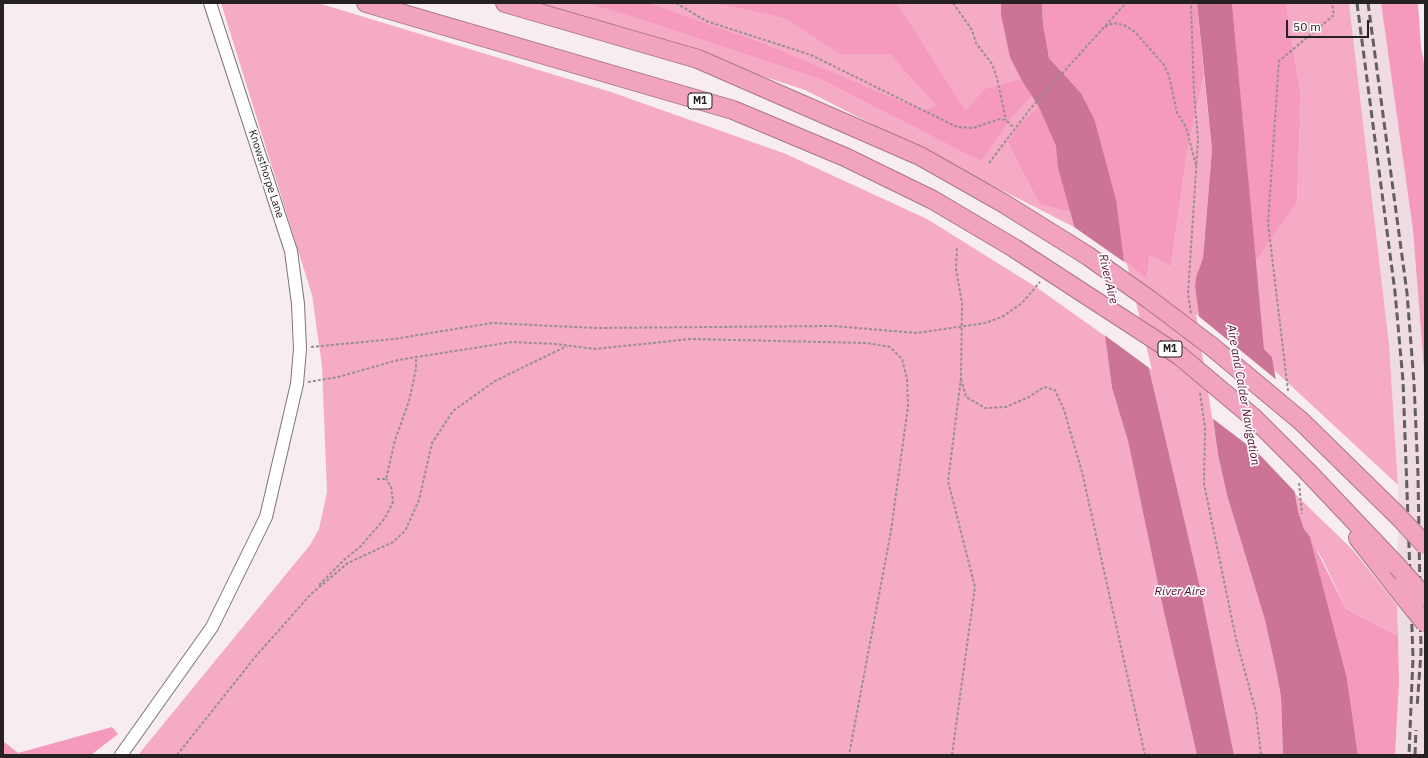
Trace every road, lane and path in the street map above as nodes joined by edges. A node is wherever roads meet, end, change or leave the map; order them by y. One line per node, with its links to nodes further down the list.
1 (210, 3): 17 (street, Knowsthorpe Lane)
2 (366, 3): 22 (highway, M1, bridge)
3 (505, 3): 27 (highway, M1, bridge)
4 (676, 3): 9 (path)
5 (953, 3): 9 (path)
6 (1126, 3): 8 (path)
7 (1332, 3): 21 (path)
8 (1104, 28): 10 (path); 12 (path)
9 (1006, 120): 10 (path)
10 (1014, 128): 11 (path)
11 (989, 163)
12 (1196, 167)
13 (957, 247): 15 (path)
14 (1040, 282): 15 (path)
15 (960, 325): 17 (path); 19 (path)
16 (568, 345): 18 (path); 28 (path); 33 (path)
17 (300, 348): 20 (street, Knowsthorpe Lane)
18 (416, 356): 20 (path); 24 (path)
19 (961, 378): 34 (path); 35 (path)
20 (297, 384): 31 (street, Knowsthorpe Lane)
21 (1289, 396)
22 (1303, 477): 25 (highway, M1); 26 (path)
23 (377, 479): 24 (path)
24 (386, 479): 28 (path)
25 (1329, 494): 29 (highway, M1, bridge); 30 (highway, bridge)
26 (1302, 514)
27 (1425, 545)
28 (311, 594): 32 (path)
29 (1425, 597)
30 (1425, 623)
31 (121, 755)
32 (177, 755)
33 (849, 755)
34 (952, 755)
35 (1145, 755)

